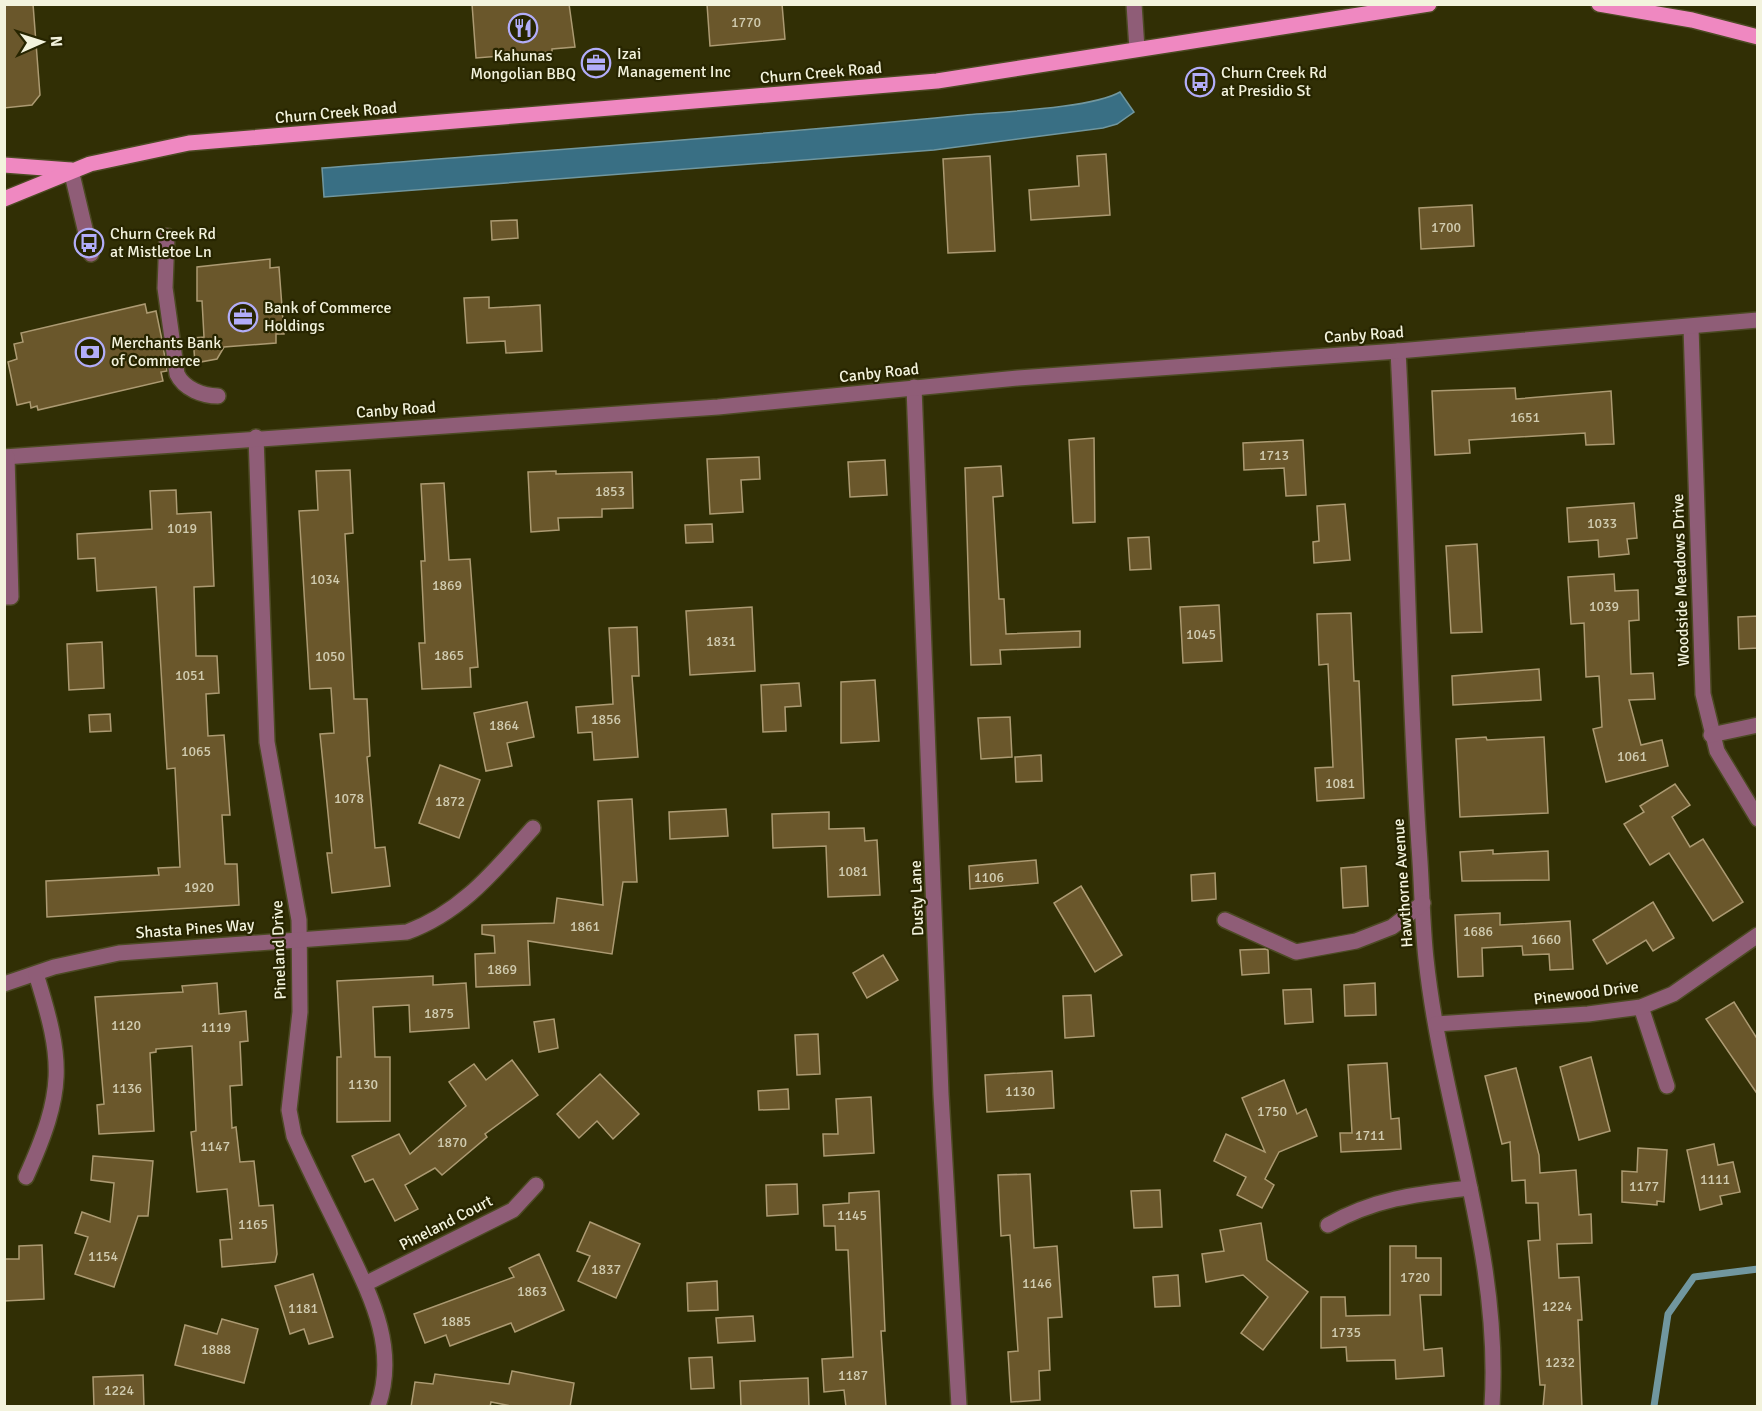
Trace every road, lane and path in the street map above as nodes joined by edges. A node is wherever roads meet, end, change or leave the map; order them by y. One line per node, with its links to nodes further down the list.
1 (1134, 4): 5 (street)
2 (1429, 4): 5 (main road, Churn Creek Road)
3 (1599, 4): 4 (main road)
4 (1758, 38)
5 (1137, 49): 7 (main road, Churn Creek Road)
6 (4, 165): 7 (main road)
7 (71, 170): 8 (main road, Churn Creek Road); 10 (street)
8 (4, 199)
9 (167, 236): 15 (street)
10 (91, 254)
11 (1758, 320): 12 (street, Canby Road)
12 (1691, 327): 13 (street, Canby Road); 20 (street, Woodside Meadows Drive)
13 (1398, 351): 14 (street, Canby Road); 23 (street, Hawthorne Avenue)
14 (914, 387): 16 (street, Canby Road); 38 (street, Dusty Lane)
15 (218, 396)
16 (256, 437): 17 (street, Canby Road); 26 (street, Pineland Drive)
17 (6, 457): 18 (street)
18 (8, 597)
19 (1758, 724): 20 (street)
20 (1711, 735): 21 (street, Woodside Meadows Drive)
21 (1758, 819)
22 (533, 828): 26 (street, Shasta Pines Way)
23 (1423, 903): 24 (street); 30 (street, Hawthorne Avenue)
24 (1225, 920)
25 (1758, 935): 29 (street, Pinewood Drive)
26 (300, 940): 27 (street, Shasta Pines Way); 36 (street, Pineland Drive)
27 (36, 974): 28 (street, Shasta Pines Way); 32 (street)
28 (4, 984)
29 (1641, 1007): 30 (street, Pinewood Drive); 31 (street)
30 (1436, 1024): 34 (street, Hawthorne Avenue)
31 (1667, 1086)
32 (26, 1177)
33 (536, 1185): 36 (street, Pineland Court)
34 (1470, 1188): 35 (street); 39 (street, Hawthorne Avenue)
35 (1328, 1225)
36 (365, 1284): 37 (street, Pineland Drive)
37 (378, 1407)
38 (959, 1407)
39 (1492, 1407)

